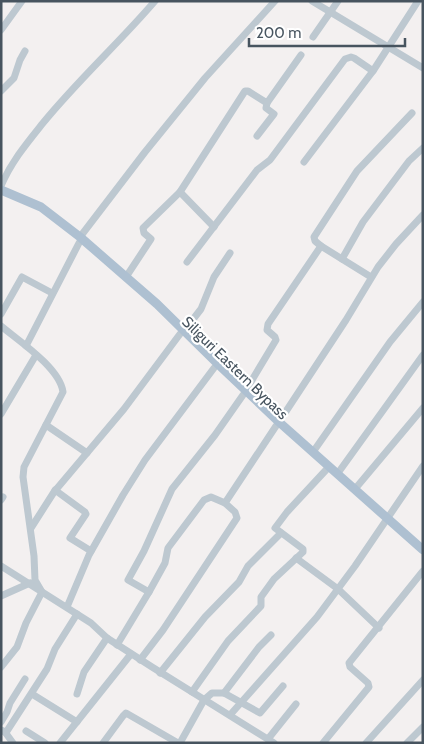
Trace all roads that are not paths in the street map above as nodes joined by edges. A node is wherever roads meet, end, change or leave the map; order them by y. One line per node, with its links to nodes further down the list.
1 (22, 1): 8 (street)
2 (155, 1): 21 (street)
3 (275, 1): 26 (street)
4 (312, 1): 7 (street)
5 (338, 1): 7 (street)
6 (418, 1): 10 (street)
7 (331, 13): 9 (street); 10 (street)
8 (1, 30)
9 (313, 37)
10 (388, 46): 13 (street); 14 (street)
11 (25, 52): 15 (street)
12 (301, 55): 16 (street)
13 (423, 68)
14 (373, 71): 20 (street); 25 (street)
15 (1, 92)
16 (267, 103): 18 (street); 23 (street)
17 (412, 113): 27 (street)
18 (258, 136)
19 (423, 148): 29 (street)
20 (304, 162)
21 (1, 186)
22 (1, 190): 26 (main road, Siliguri Eastern Bypass)
23 (180, 192): 25 (street); 31 (street)
24 (423, 215): 32 (street)
25 (214, 227): 30 (street)
26 (80, 240): 31 (main road, Siliguri Eastern Bypass); 33 (street); 37 (main road, Siliguri Eastern Bypass)
27 (321, 246): 29 (street); 42 (street)
28 (230, 253): 37 (street)
29 (342, 260): 32 (street)
30 (187, 262)
31 (126, 277): 37 (main road, Siliguri Eastern Bypass)
32 (371, 277): 45 (street)
33 (52, 294): 35 (street); 38 (street)
34 (423, 302): 47 (street)
35 (1, 314)
36 (1, 326): 38 (street)
37 (182, 333): 41 (main road, Siliguri Eastern Bypass); 42 (main road, Siliguri Eastern Bypass); 48 (street)
38 (26, 346): 39 (street)
39 (36, 355): 44 (street); 46 (street)
40 (423, 355): 51 (street)
41 (214, 368): 42 (main road, Siliguri Eastern Bypass); 58 (street)
42 (244, 392): 45 (main road, Siliguri Eastern Bypass); 67 (street)
43 (423, 408): 52 (street)
44 (1, 414)
45 (278, 424): 47 (main road, Siliguri Eastern Bypass); 50 (main road, Siliguri Eastern Bypass); 54 (street)
46 (46, 425): 48 (street); 56 (street)
47 (313, 452): 51 (main road, Siliguri Eastern Bypass)
48 (86, 453): 53 (street)
49 (423, 466): 55 (street)
50 (326, 470): 55 (main road, Siliguri Eastern Bypass); 57 (street)
51 (338, 473): 52 (main road, Siliguri Eastern Bypass)
52 (356, 489): 55 (main road, Siliguri Eastern Bypass)
53 (55, 490): 56 (street); 58 (street)
54 (225, 503): 67 (street); 76 (street)
55 (385, 519): 59 (main road, Siliguri Eastern Bypass); 60 (main road, Siliguri Eastern Bypass); 65 (street)
56 (31, 528): 66 (street)
57 (281, 533): 61 (street); 78 (street)
58 (91, 550): 69 (street)
59 (423, 550)
60 (423, 557)
61 (296, 558): 65 (street); 82 (street)
62 (1, 566): 64 (street)
63 (423, 571): 71 (street)
64 (30, 583): 66 (street); 68 (street)
65 (338, 589): 71 (street); 87 (street)
66 (42, 592): 69 (street); 77 (street)
67 (149, 592): 74 (street)
68 (1, 596)
69 (67, 608): 70 (street)
70 (77, 614): 73 (street); 84 (street)
71 (379, 628): 101 (street)
72 (271, 635): 83 (street)
73 (107, 638): 74 (street); 85 (street)
74 (117, 645): 75 (street)
75 (131, 654): 76 (street); 91 (street)
76 (140, 660): 78 (street)
77 (1, 667)
78 (160, 673): 82 (street)
79 (25, 680): 90 (street)
80 (423, 680): 102 (street)
81 (283, 686): 87 (street)
82 (192, 692): 86 (street)
83 (224, 693): 86 (street); 87 (street)
84 (32, 694): 91 (street); 93 (street)
85 (77, 694)
86 (204, 700): 89 (street); 100 (street)
87 (241, 703): 89 (street)
88 (296, 704): 95 (street)
89 (230, 715): 95 (street)
90 (1, 722)
91 (77, 722): 98 (street)
92 (423, 727): 103 (street)
93 (3, 731): 96 (street)
94 (26, 731): 97 (street)
95 (271, 741)
96 (13, 743)
97 (45, 743)
98 (60, 743)
99 (103, 743): 100 (street)
100 (179, 743)
101 (323, 743)
102 (366, 743)
103 (407, 743)

